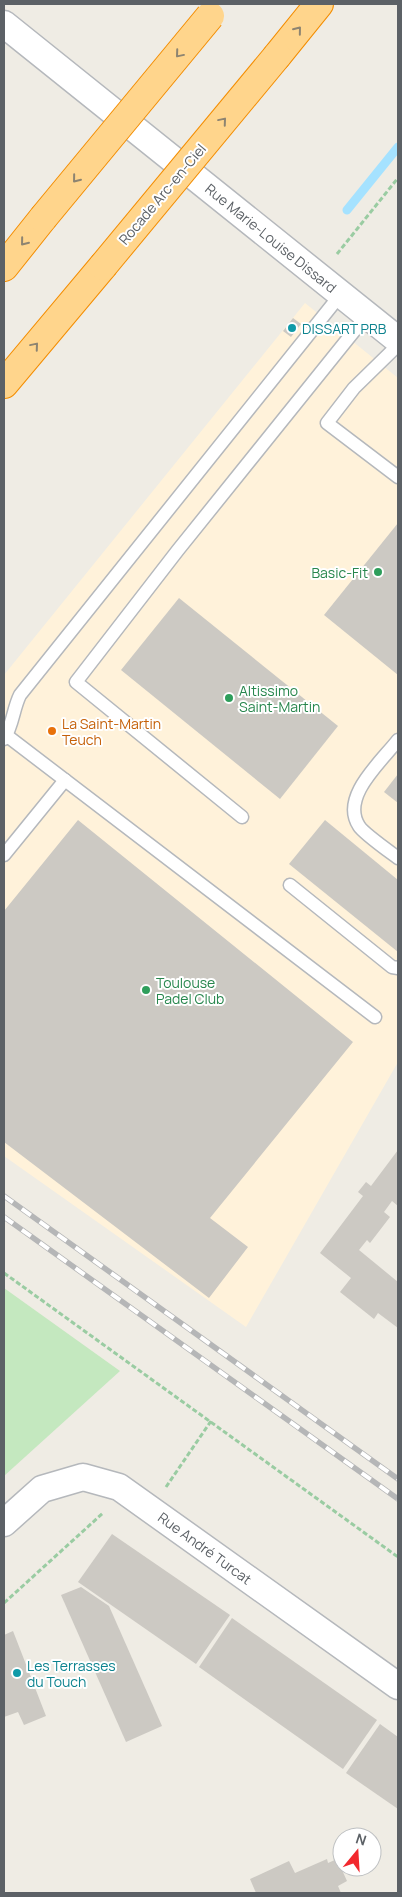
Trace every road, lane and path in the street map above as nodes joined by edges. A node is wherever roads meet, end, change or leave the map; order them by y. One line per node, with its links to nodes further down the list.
1 (319, 4): 11 (highway, Rocade Arc-en-Ciel, one-way to 1, bridge)
2 (215, 10): 6 (highway, one-way to 6, bridge)
3 (4, 24): 7 (street, Rue Marie-Louise Dissard)
4 (398, 178): 5 (path)
5 (333, 258)
6 (4, 267)
7 (341, 294): 8 (street, Rue Marie-Louise Dissard); 13 (lane)
8 (367, 315): 9 (street, Rue Marie-Louise Dissard); 16 (lane)
9 (398, 340)
10 (398, 345): 12 (lane)
11 (4, 384)
12 (398, 477)
13 (5, 737): 15 (lane)
14 (398, 740): 18 (lane)
15 (65, 780): 17 (lane); 21 (lane)
16 (242, 817)
17 (4, 855)
18 (398, 858)
19 (290, 885): 20 (lane)
20 (398, 968)
21 (375, 1017)
22 (4, 1273): 23 (path)
23 (210, 1421): 25 (path); 27 (path)
24 (108, 1509): 28 (path)
25 (150, 1509): 26 (street, Rue André Turcat); 29 (street, Rue André Turcat)
26 (4, 1523)
27 (398, 1557)
28 (4, 1603)
29 (398, 1686)

